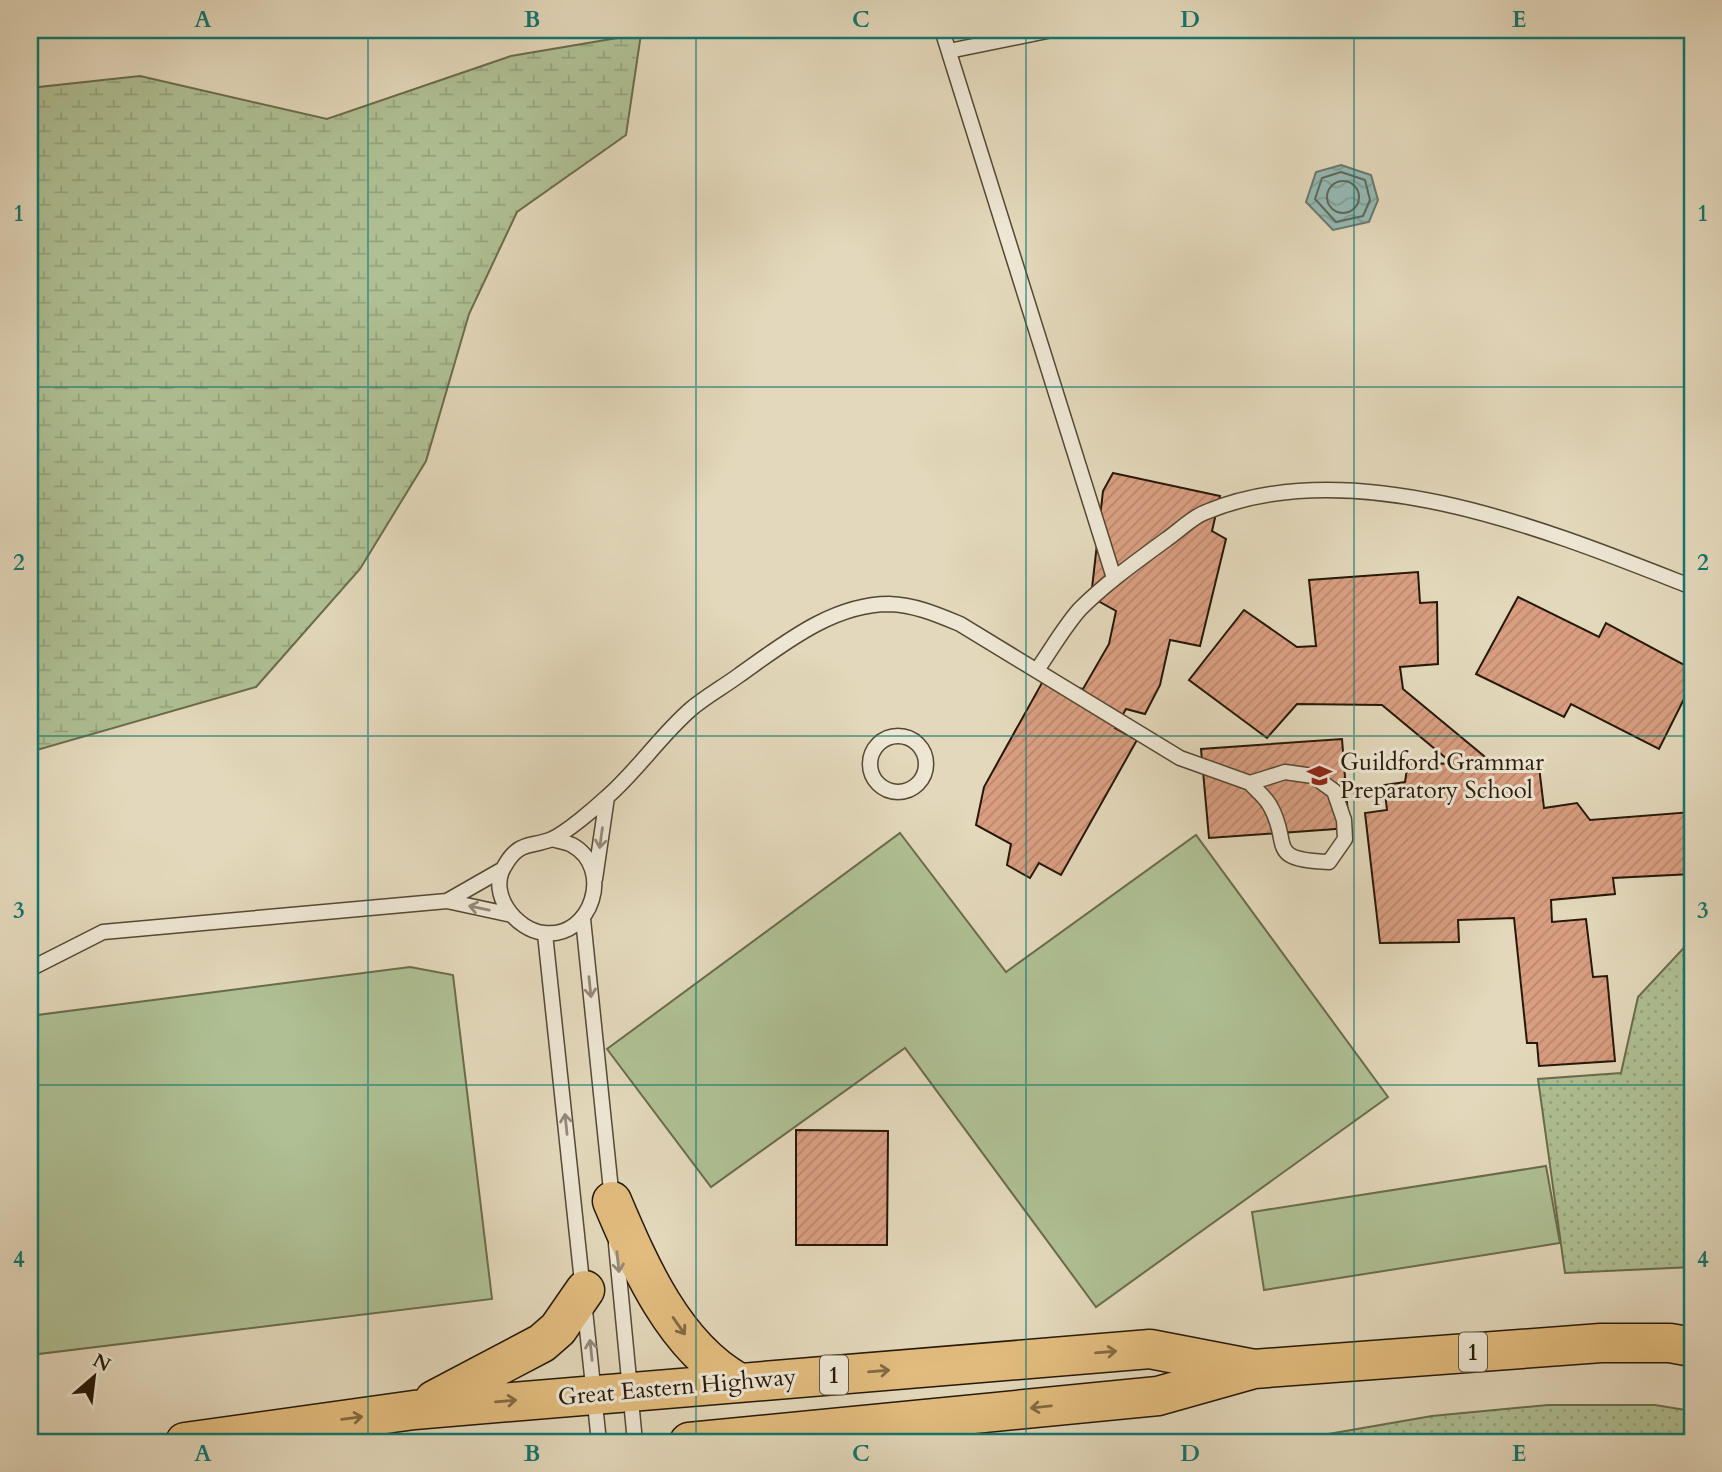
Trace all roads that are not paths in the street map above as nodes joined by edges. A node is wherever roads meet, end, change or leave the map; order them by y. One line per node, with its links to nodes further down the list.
1 (942, 30): 3 (lane)
2 (1052, 30): 3 (lane)
3 (949, 51): 4 (lane)
4 (1114, 578): 5 (lane); 6 (lane)
5 (1692, 587)
6 (1037, 670): 7 (lane); 9 (lane)
7 (1250, 783): 7 (lane)
8 (904, 792): 8 (lane)
9 (607, 797): 10 (lane); 12 (lane, one-way to 12)
10 (552, 839): 11 (lane); 12 (lane)
11 (503, 869): 13 (lane); 14 (lane)
12 (595, 880): 15 (lane)
13 (447, 901): 14 (lane, one-way to 13); 17 (lane)
14 (512, 915): 16 (lane)
15 (583, 919): 16 (lane); 18 (lane, one-way to 18)
16 (545, 934): 19 (lane, one-way to 16)
17 (30, 968)
18 (612, 1201): 22 (highway, one-way to 22); 23 (lane, one-way to 23)
19 (585, 1290): 23 (lane, one-way to 19); 24 (highway)
20 (1692, 1347): 21 (highway, Great Eastern Highway / 1)
21 (1254, 1369): 22 (highway, Great Eastern Highway / 1, one-way to 21); 28 (highway, Great Eastern Highway / 1, one-way to 28)
22 (738, 1382): 23 (highway, Great Eastern Highway / 1)
23 (613, 1393): 24 (highway, Great Eastern Highway / 1, one-way to 23); 26 (lane); 27 (lane)
24 (414, 1410): 25 (highway, Great Eastern Highway / 1, one-way to 24)
25 (184, 1442)
26 (599, 1442)
27 (635, 1442)
28 (689, 1442)

